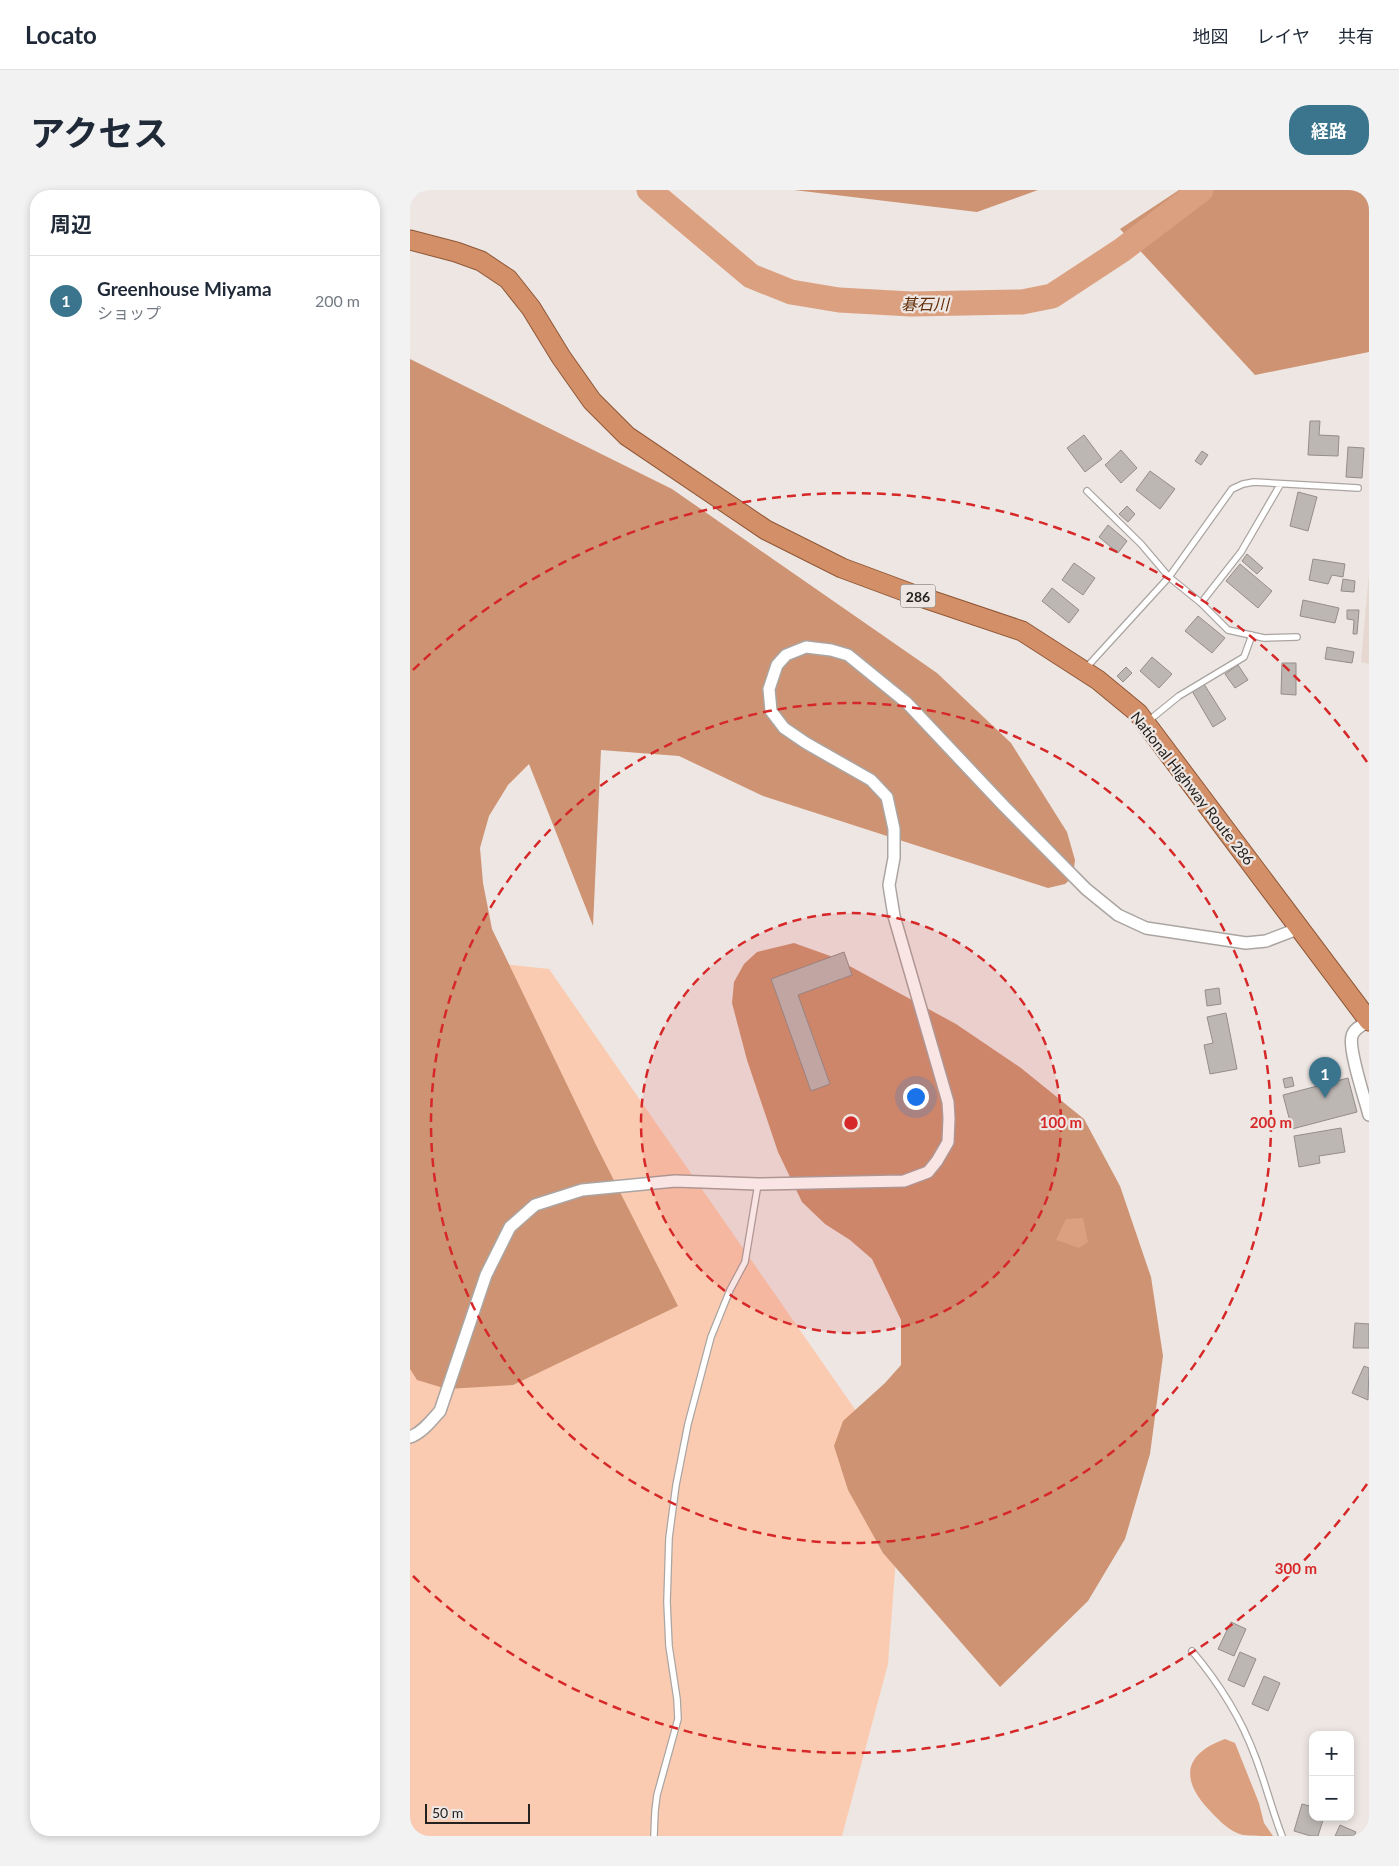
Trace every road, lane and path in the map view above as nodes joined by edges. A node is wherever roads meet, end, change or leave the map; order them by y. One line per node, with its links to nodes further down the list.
1 (410, 240): 9 (highway, National Highway Route 286 / 286)
2 (1280, 485): 3 (lane); 5 (lane); 6 (lane)
3 (1358, 488)
4 (1087, 491): 5 (lane)
5 (1169, 577): 6 (lane); 9 (lane)
6 (1201, 603): 7 (lane)
7 (1252, 635): 8 (lane); 10 (lane)
8 (1297, 637)
9 (1083, 671): 10 (highway, National Highway Route 286 / 286)
10 (1146, 724): 11 (highway, National Highway Route 286 / 286)
11 (1300, 928): 12 (highway, National Highway Route 286 / 286); 14 (street)
12 (1369, 1021): 13 (street)
13 (1369, 1116)
14 (758, 1184): 15 (street); 17 (lane)
15 (410, 1437)
16 (1192, 1651): 18 (lane)
17 (654, 1836)
18 (1282, 1836)

